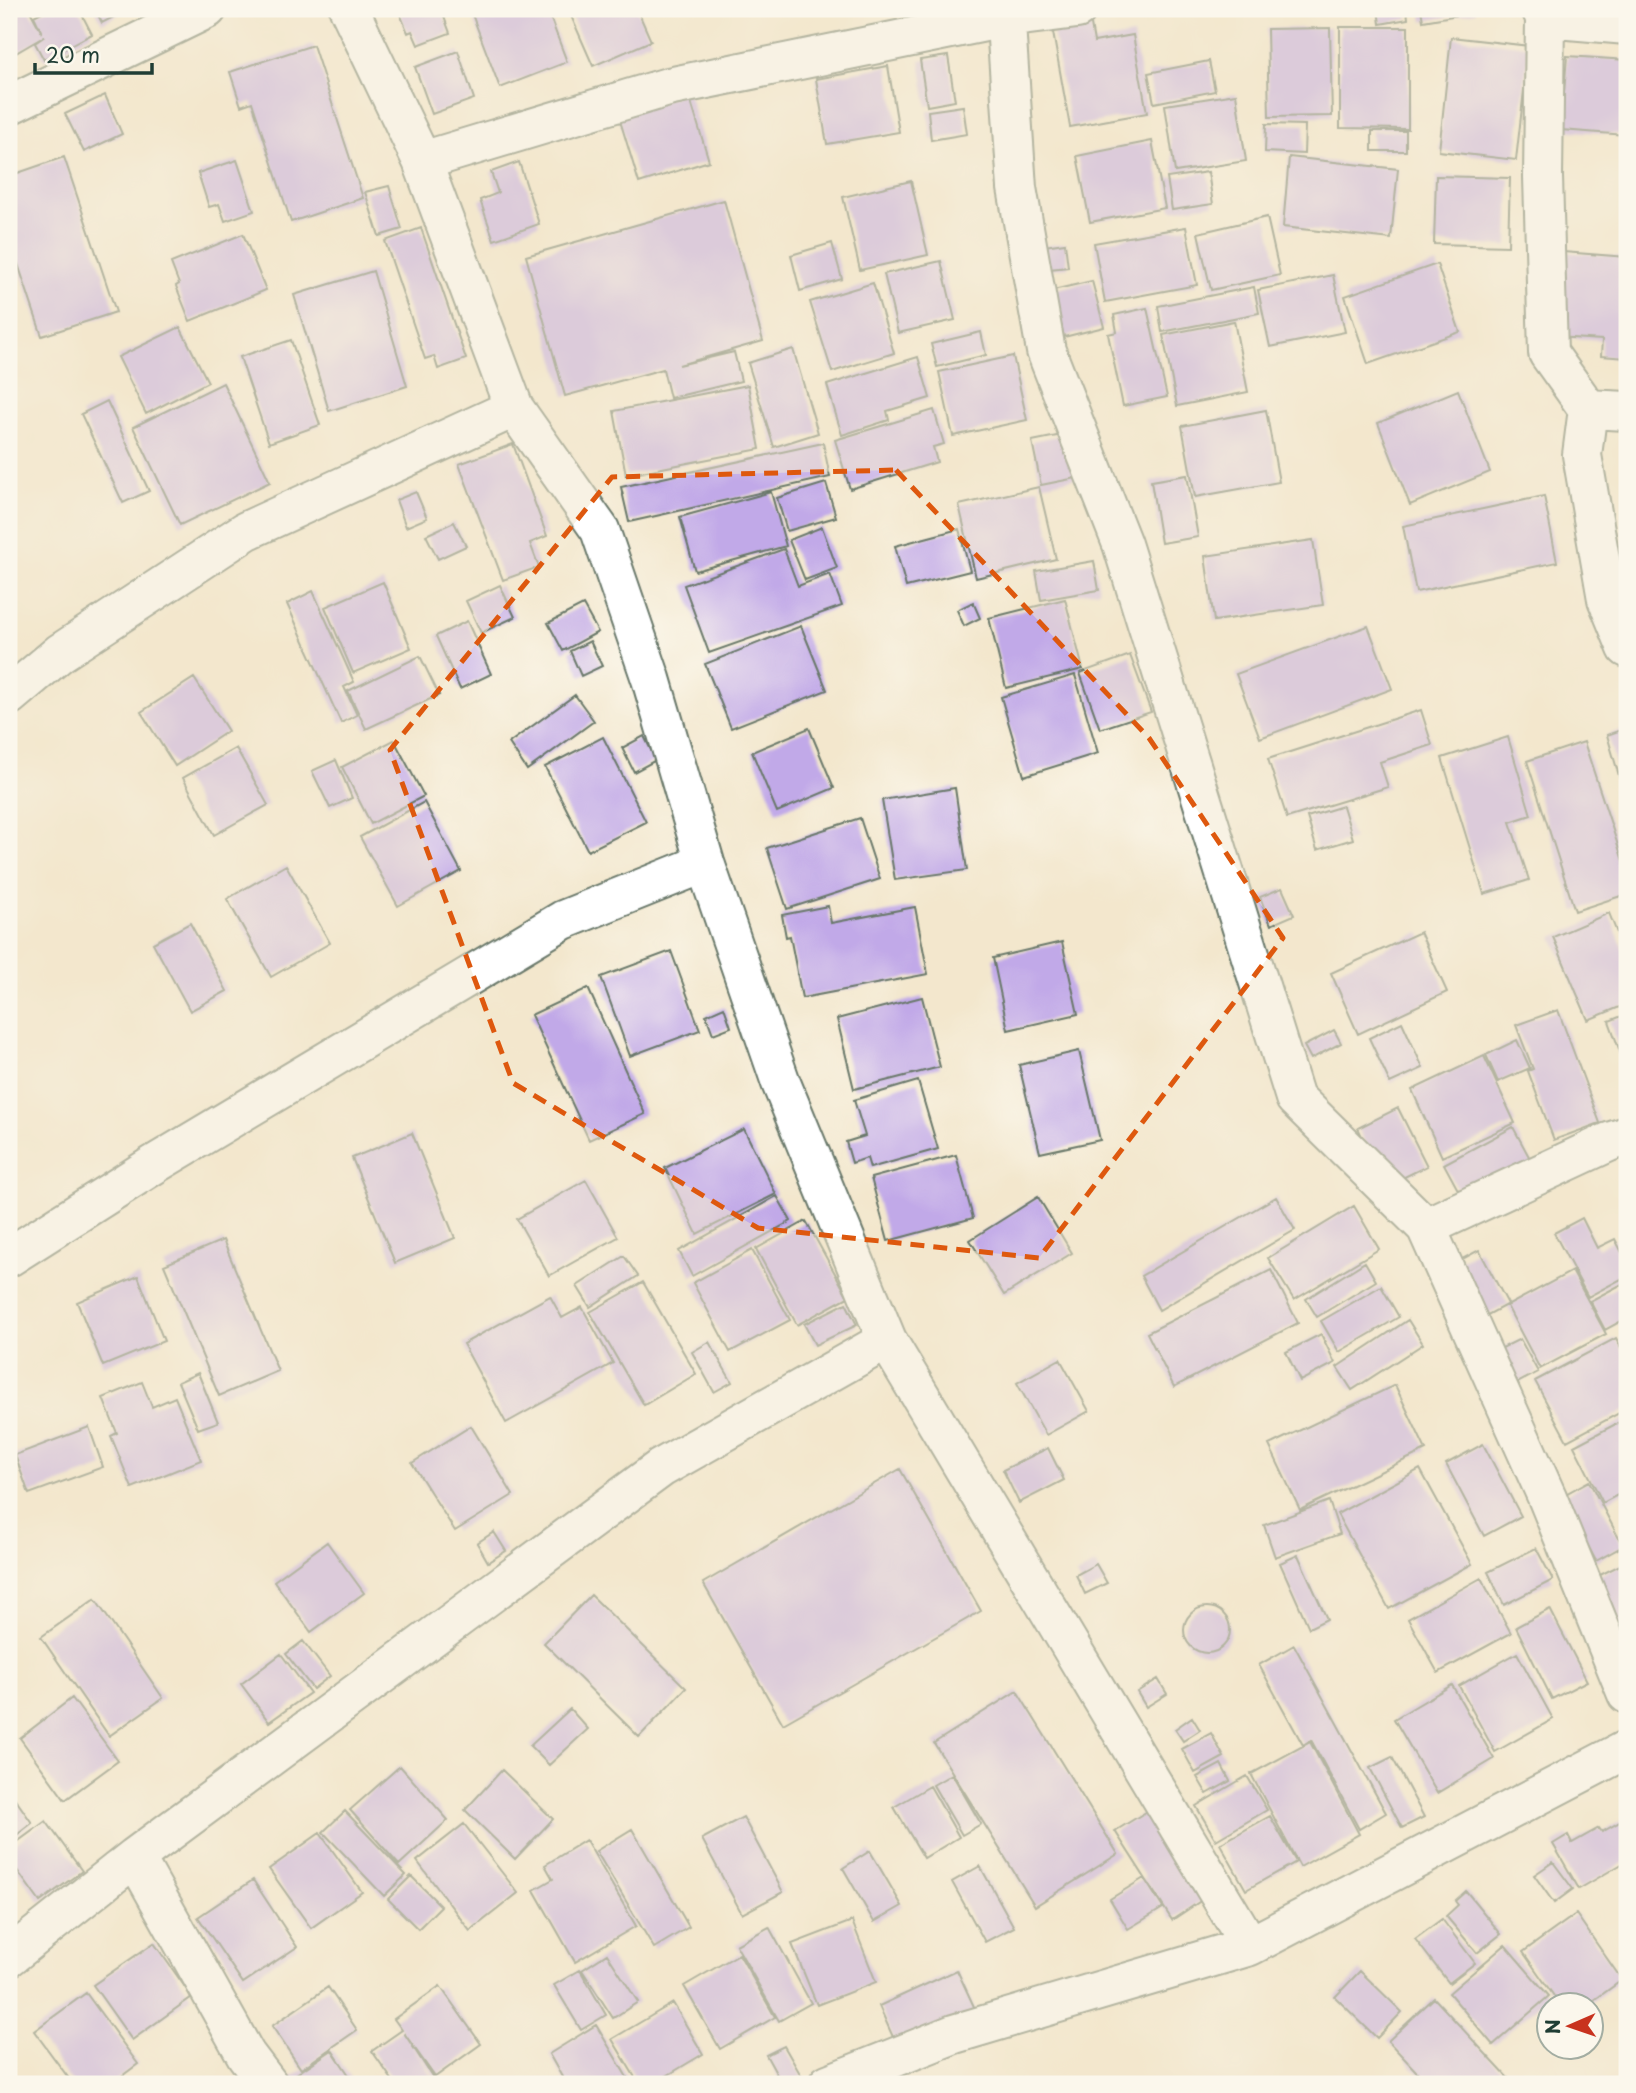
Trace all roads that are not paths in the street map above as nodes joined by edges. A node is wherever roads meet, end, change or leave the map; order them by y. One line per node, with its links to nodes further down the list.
1 (207, 9): 7 (street)
2 (349, 9): 8 (street)
3 (1077, 9): 4 (street)
4 (1005, 13): 8 (street); 16 (street)
5 (1543, 14): 6 (street); 10 (street)
6 (1627, 25)
7 (9, 105)
8 (422, 161): 9 (street)
9 (514, 408): 13 (street); 14 (street)
10 (1588, 409): 11 (street); 12 (street)
11 (1627, 411)
12 (1627, 648)
13 (9, 696)
14 (705, 863): 17 (street); 18 (street)
15 (1627, 1136): 16 (street)
16 (1426, 1227): 19 (street)
17 (9, 1257)
18 (887, 1340): 21 (street); 22 (street)
19 (1627, 1694)
20 (1627, 1749): 22 (street)
21 (135, 1857): 23 (street); 24 (street)
22 (1250, 1946): 25 (street)
23 (9, 1957)
24 (268, 2084)
25 (828, 2084)

